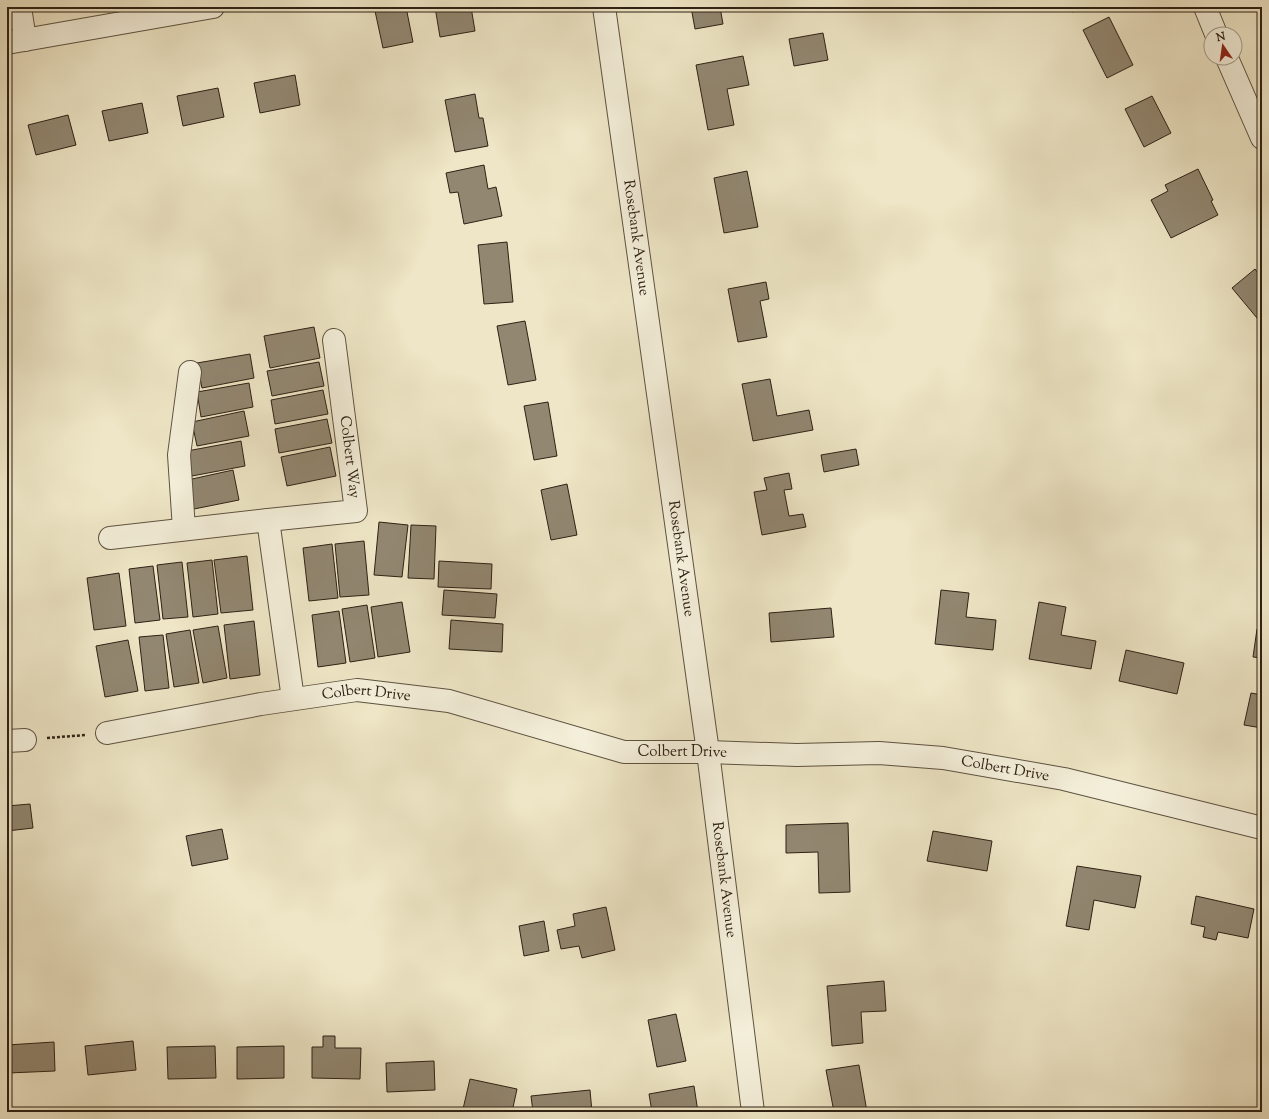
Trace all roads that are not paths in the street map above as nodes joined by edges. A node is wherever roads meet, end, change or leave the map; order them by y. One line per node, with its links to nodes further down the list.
1 (20, 7): 6 (street)
2 (213, 7): 6 (street)
3 (604, 7): 16 (street, Rosebank Avenue)
4 (1205, 7): 5 (street)
5 (1213, 26)
6 (16, 42)
7 (1230, 66): 8 (street)
8 (1262, 138)
9 (334, 340): 11 (street, Colbert Way)
10 (190, 372): 12 (street)
11 (268, 520): 12 (street, Colbert Way); 14 (street)
12 (184, 529): 13 (street, Colbert Way)
13 (110, 538)
14 (293, 699): 15 (street, Colbert Drive); 16 (street, Colbert Drive)
15 (106, 733)
16 (708, 752): 17 (street, Colbert Drive); 18 (street, Rosebank Avenue)
17 (1262, 828)
18 (753, 1112)

